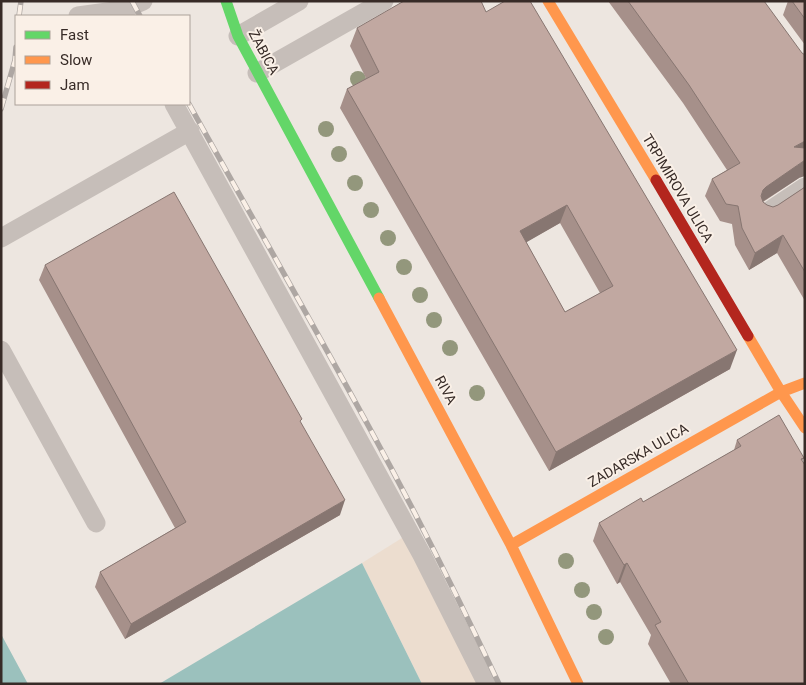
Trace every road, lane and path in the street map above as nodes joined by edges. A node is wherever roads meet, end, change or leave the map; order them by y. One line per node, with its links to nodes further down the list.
1 (143, 1): 6 (lane)
2 (226, 1): 8 (main road, ŽABICA)
3 (299, 1): 8 (lane)
4 (384, 1): 9 (lane)
5 (548, 1): 18 (main road, TRPIMIROVA ULICA)
6 (123, 13): 7 (lane)
7 (93, 15)
8 (238, 36): 9 (main road, ŽABICA)
9 (257, 73): 11 (main road, ŽABICA)
10 (175, 105): 12 (lane)
11 (280, 115): 21 (main road, RIVA)
12 (190, 131): 15 (lane); 22 (lane)
13 (805, 187): 14 (lane)
14 (766, 213)
15 (1, 238)
16 (1, 350): 20 (lane)
17 (805, 383): 18 (main road, ZADARSKA ULICA)
18 (781, 392): 19 (main road, TRPIMIROVA ULICA); 21 (main road, ZADARSKA ULICA)
19 (805, 428)
20 (96, 523)
21 (512, 545): 23 (main road, RIVA)
22 (487, 684)
23 (578, 684)

